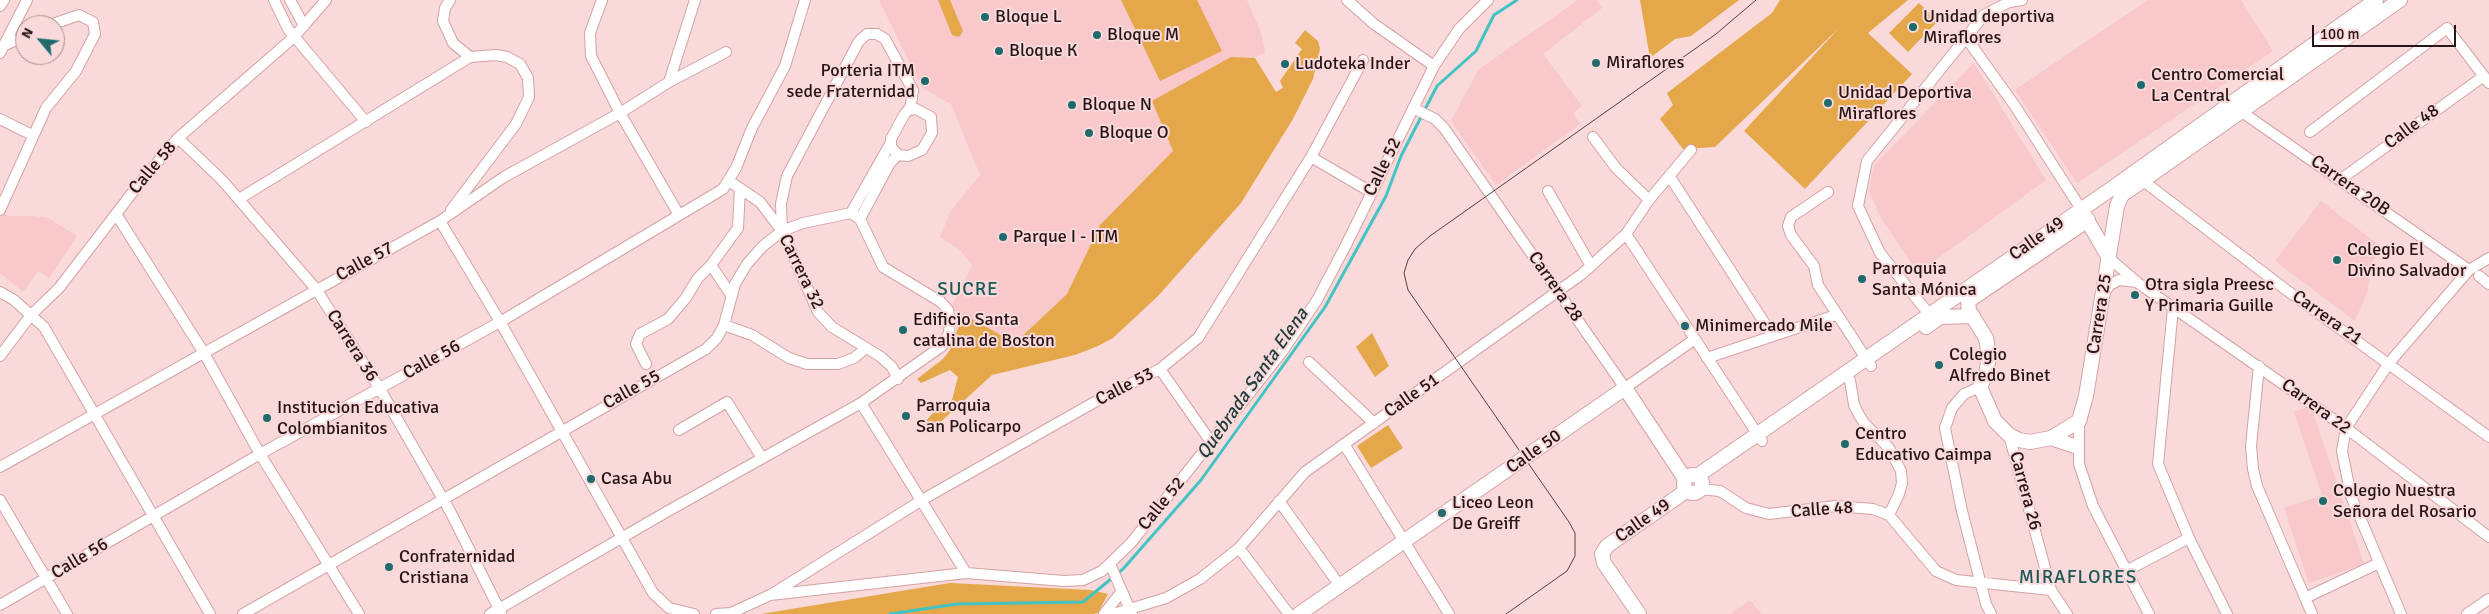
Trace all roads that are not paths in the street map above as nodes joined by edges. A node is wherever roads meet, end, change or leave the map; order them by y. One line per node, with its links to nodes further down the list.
1 (4, 0): 15 (street)
2 (28, 0): 21 (street)
3 (274, 0): 18 (street)
4 (290, 0): 17 (street)
5 (326, 0): 17 (street, Calle 58)
6 (450, 0): 23 (street)
7 (602, 0): 32 (street)
8 (695, 0): 27 (street)
9 (805, 0): 45 (street)
10 (1347, 0): 25 (street)
11 (1488, 0): 25 (street, Calle 52)
12 (2022, 0): 19 (street)
13 (2376, 0): 28 (main road, Calle 49)
14 (2400, 0): 31 (main road)
15 (0, 6)
16 (65, 20): 36 (street)
17 (304, 26): 18 (street, Calle 58)
18 (294, 37): 34 (street); 38 (street, Calle 58)
19 (1967, 38): 56 (street, Carrera 25); 80 (street)
20 (15, 42): 21 (street)
21 (2, 49)
22 (726, 52): 27 (street, Calle 57)
23 (470, 58): 34 (street); 58 (street)
24 (1363, 60): 42 (street, Calle 53)
25 (1434, 66): 29 (street, Calle 52)
26 (2486, 79): 35 (street); 44 (street, Calle 48)
27 (669, 82): 32 (street, Calle 57)
28 (2230, 104): 31 (street, Carrera 20B); 56 (main road, Calle 49)
29 (1415, 109): 49 (street, Calle 52); 73 (street, Carrera 28)
30 (910, 110): 39 (street); 41 (street); 59 (street)
31 (2243, 112): 44 (street, Carrera 20B); 46 (main road)
32 (620, 113): 55 (street); 58 (street, Calle 57)
33 (0, 119): 36 (street)
34 (366, 122): 51 (street)
35 (2310, 132)
36 (32, 136): 53 (street)
37 (1593, 137): 52 (street)
38 (178, 138): 51 (street, Carrera 36); 54 (street, Calle 58)
39 (890, 144): 41 (street); 57 (street)
40 (1691, 150): 43 (street, Calle 51)
41 (898, 155): 57 (street)
42 (1310, 158): 49 (street); 94 (street, Calle 53)
43 (1670, 177): 52 (street, Calle 51); 83 (street)
44 (2341, 179): 67 (street, Carrera 20B)
45 (729, 180): 47 (street, Carrera 32); 55 (street, Calle 56)
46 (2142, 180): 63 (main road); 91 (street, Carrera 21)
47 (740, 188): 59 (street, Carrera 32); 65 (street)
48 (1548, 191): 66 (street)
49 (1371, 192): 111 (street, Calle 52)
50 (1828, 192): 78 (street)
51 (239, 199): 71 (street, Carrera 36)
52 (1649, 200): 60 (street, Calle 51)
53 (0, 210)
54 (116, 214): 77 (street, Calle 58); 86 (street)
55 (679, 214): 81 (street, Calle 56)
56 (2084, 214): 61 (main road, Calle 49); 62 (main road, Carrera 25); 80 (main road, Calle 49)
57 (856, 216): 59 (street, Calle 55); 95 (street)
58 (443, 219): 71 (street, Calle 57); 81 (street)
59 (782, 232): 75 (street, Calle 55); 85 (street, Carrera 32)
60 (1626, 234): 66 (street, Calle 51); 84 (street)
61 (2065, 235): 62 (main road); 79 (main road, Calle 49)
62 (2101, 244): 63 (main road, Carrera 25)
63 (2109, 258): 69 (street, Carrera 22); 74 (main road, Carrera 25)
64 (2489, 258): 67 (street)
65 (711, 266): 75 (street); 92 (street)
66 (1591, 266): 73 (street, Calle 51)
67 (2469, 270): 91 (street)
68 (2478, 276): 70 (street)
69 (2138, 283): 74 (street); 76 (street, Carrera 22)
70 (2489, 284)
71 (316, 289): 86 (street, Calle 57); 99 (street, Carrera 36)
72 (0, 292): 77 (street)
73 (1558, 292): 98 (street, Carrera 28); 103 (street, Calle 51)
74 (2103, 294): 102 (main road, Carrera 25)
75 (731, 295): 82 (street, Calle 55)
76 (2173, 308): 93 (street, Carrera 22); 126 (street)
77 (31, 315): 87 (street, Calle 58); 101 (street)
78 (1836, 315): 83 (street); 90 (street)
79 (1973, 316): 80 (main road, Calle 49); 97 (main road)
80 (1932, 317): 90 (main road, Calle 49)
81 (500, 322): 99 (street, Calle 56); 105 (street)
82 (724, 325): 85 (street); 105 (street, Calle 55)
83 (1773, 336): 88 (street)
84 (1694, 339): 88 (street); 98 (street, Calle 50)
85 (866, 348): 95 (street, Carrera 32)
86 (204, 353): 101 (street, Calle 57); 114 (street)
87 (0, 356)
88 (1707, 358): 108 (street)
89 (1309, 362): 103 (street)
90 (1868, 362): 96 (main road, Calle 49); 108 (main road, Calle 49)
91 (2389, 363): 104 (street); 109 (street, Carrera 21)
92 (646, 364)
93 (2259, 366): 104 (street, Carrera 22); 140 (street)
94 (1160, 369): 111 (street); 120 (street, Calle 53)
95 (898, 379): 100 (street)
96 (1850, 380): 108 (main road, Calle 49); 122 (street)
97 (1980, 387): 107 (main road, Carrera 26); 135 (street)
98 (1625, 388): 117 (main road, Carrera 28); 127 (main road, Calle 50)
99 (380, 389): 114 (street, Calle 56); 118 (street, Carrera 36)
100 (861, 403): 115 (street); 120 (street)
101 (93, 416): 116 (street, Calle 57); 123 (street)
102 (2079, 421): 110 (main road); 113 (street, Carrera 25)
103 (1374, 423): 112 (street, Calle 51)
104 (2346, 428): 125 (street, Carrera 22); 129 (street)
105 (561, 430): 118 (street, Calle 55); 124 (street)
106 (679, 430): 115 (street)
107 (2009, 435): 110 (main road); 138 (street, Carrera 26)
108 (1760, 437): 117 (main road, Calle 49)
109 (2489, 437)
110 (2051, 438): 113 (main road)
111 (1211, 442): 131 (street, Calle 52)
112 (1344, 444): 121 (street, Calle 51); 127 (street)
113 (2077, 447): 132 (street, Carrera 25)
114 (260, 454): 123 (street, Calle 56); 130 (street)
115 (762, 458): 124 (street)
116 (0, 467)
117 (1694, 484): 122 (street, Calle 48); 156 (main road, Calle 49)
118 (442, 499): 130 (street, Calle 55); 143 (street, Carrera 36)
119 (0, 500): 134 (street)
120 (922, 500): 133 (street); 139 (street, Calle 53)
121 (1279, 500): 128 (street, Calle 51); 136 (street)
122 (1889, 515): 135 (street)
123 (154, 516): 134 (street, Calle 56); 146 (street)
124 (622, 537): 143 (street); 149 (street)
125 (2489, 537)
126 (2188, 538): 132 (street); 160 (street)
127 (1405, 542): 136 (main road, Calle 50); 155 (street)
128 (1238, 548): 144 (street, Calle 51); 153 (street)
129 (2379, 563): 140 (street); 162 (street)
130 (328, 564): 147 (street, Calle 55); 148 (street)
131 (1112, 568): 133 (street, Calle 52); 137 (street)
132 (2126, 571): 159 (street, Carrera 25)
133 (966, 573): 139 (street, Calle 52)
134 (47, 579): 142 (street, Calle 56); 145 (street)
135 (1981, 584): 138 (street); 157 (street)
136 (1340, 586): 154 (main road, Calle 50)
137 (1122, 590): 144 (street); 151 (street)
138 (2051, 590): 158 (street, Carrera 26)
139 (770, 595): 150 (street, Calle 52)
140 (2305, 598): 161 (street)
141 (2489, 599): 163 (street)
142 (0, 606)
143 (497, 612)
144 (1131, 612): 152 (street, Calle 51)
145 (67, 614)
146 (210, 614)
147 (242, 614)
148 (359, 614)
149 (694, 614)
150 (716, 614)
151 (1104, 614)
152 (1113, 614)
153 (1290, 614)
154 (1299, 614)
155 (1450, 614)
156 (1639, 614)
157 (1991, 614)
158 (2068, 614)
159 (2149, 614)
160 (2226, 614)
161 (2312, 614)
162 (2401, 614)
163 (2467, 614)

